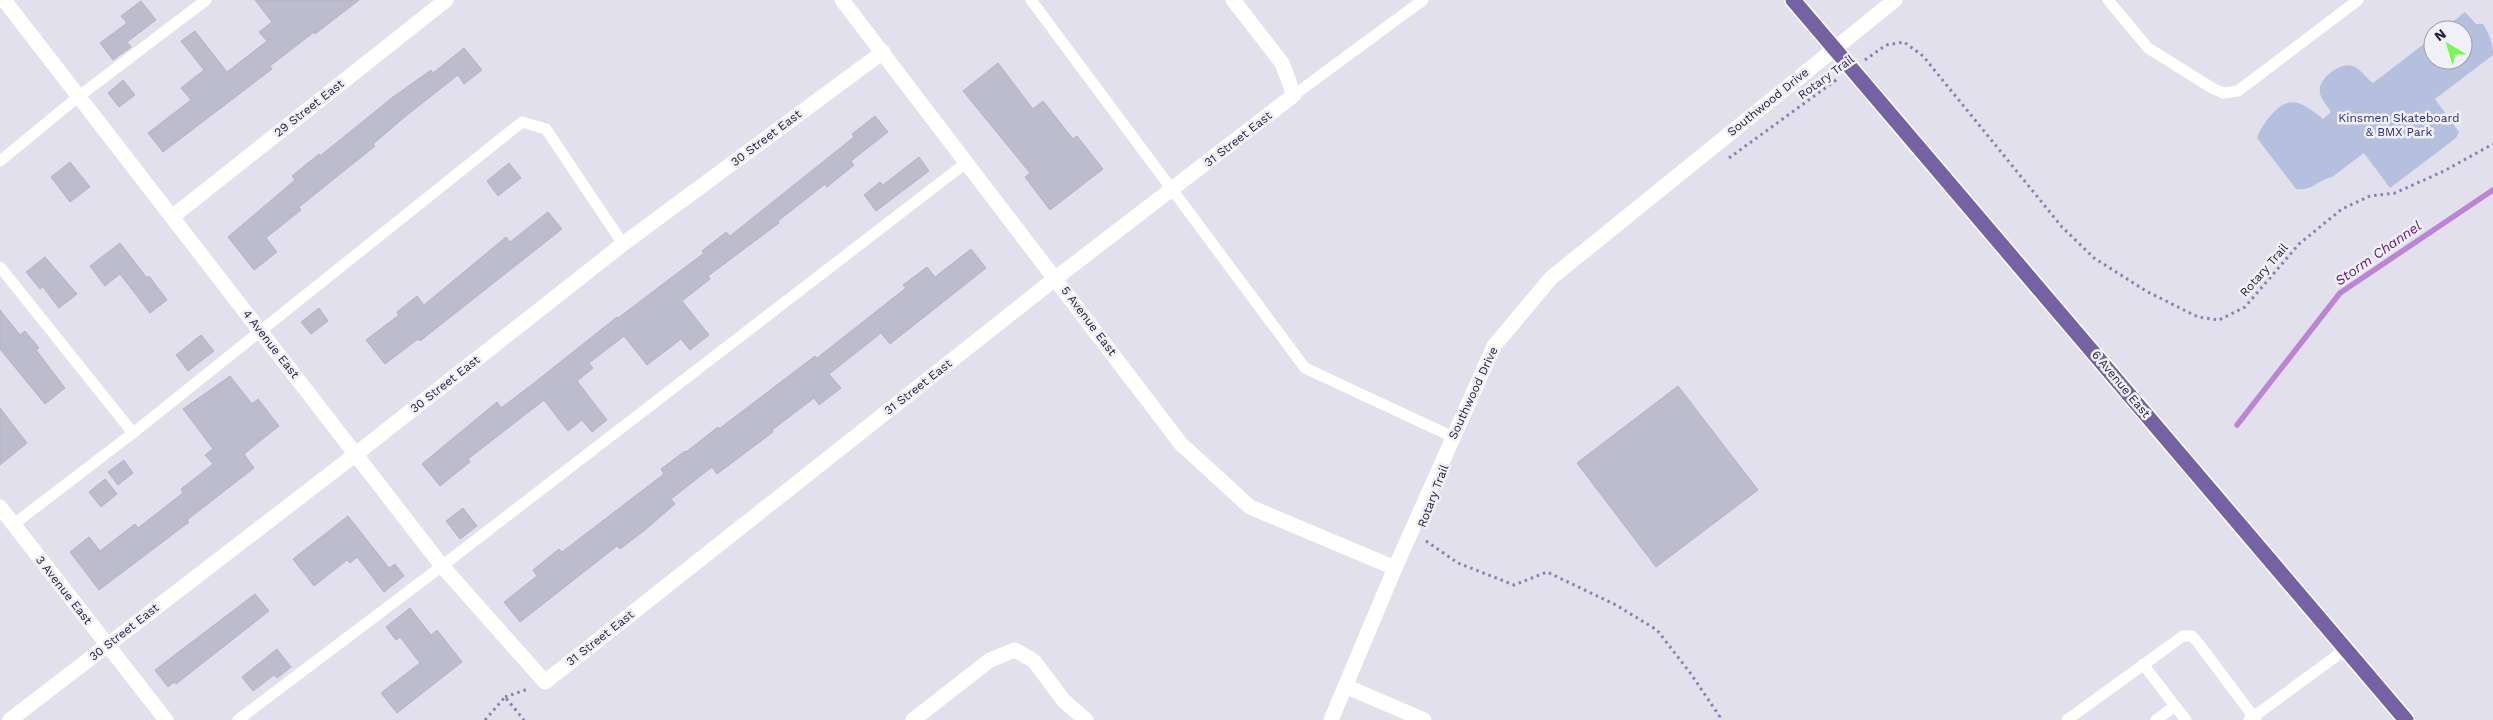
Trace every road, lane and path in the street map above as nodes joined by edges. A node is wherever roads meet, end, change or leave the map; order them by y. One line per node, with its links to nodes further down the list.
1 (4, 0): 18 (street, 4 Avenue East)
2 (206, 0): 18 (lane)
3 (446, 0): 24 (street, 29 Street East)
4 (842, 0): 14 (street, 5 Avenue East)
5 (1031, 0): 23 (lane)
6 (1234, 0): 17 (street)
7 (1423, 0): 17 (lane)
8 (1793, 0): 13 (main road, 6 Avenue East)
9 (1802, 0): 13 (main road, 6 Avenue East)
10 (1895, 0): 13 (street, Southwood Drive)
11 (2108, 0): 12 (lane)
12 (2358, 0)
13 (1835, 48): 30 (street, Southwood Drive); 38 (main road, 6 Avenue East)
14 (883, 52): 21 (street, 5 Avenue East); 25 (street, 30 Street East)
15 (1863, 61): 19 (path, Rotary Trail)
16 (1841, 77): 22 (path, Rotary Trail)
17 (1294, 96): 23 (street, 31 Street East)
18 (78, 97): 20 (lane); 24 (street, 4 Avenue East)
19 (2493, 144)
20 (0, 161)
21 (967, 162): 27 (street, 5 Avenue East); 35 (lane)
22 (1723, 163)
23 (1173, 189): 27 (street, 31 Street East); 30 (lane)
24 (172, 217): 28 (street, 4 Avenue East)
25 (623, 244): 28 (lane); 31 (street, 30 Street East)
26 (0, 267): 29 (lane)
27 (1056, 278): 36 (street, 5 Avenue East); 40 (street, 31 Street East)
28 (261, 331): 29 (lane); 31 (street, 4 Avenue East)
29 (133, 433): 33 (lane)
30 (1453, 438): 36 (street, Southwood Drive)
31 (356, 454): 35 (street, 4 Avenue East); 37 (street, 30 Street East)
32 (0, 507): 33 (street, 3 Avenue East)
33 (14, 524): 37 (street, 3 Avenue East)
34 (1428, 534): 54 (path, Rotary Trail)
35 (442, 566): 40 (street, 4 Avenue East); 47 (lane)
36 (1395, 568): 41 (street, Southwood Drive)
37 (107, 645): 45 (street, 30 Street East); 46 (street, 3 Avenue East)
38 (2346, 649): 44 (lane); 58 (main road, 6 Avenue East)
39 (2143, 664): 43 (lane); 44 (lane); 55 (lane)
40 (545, 682): 42 (path)
41 (1345, 686): 52 (street, Southwood Drive); 53 (street)
42 (505, 697): 48 (path); 49 (path)
43 (2175, 706): 56 (lane); 57 (lane)
44 (2253, 719)
45 (10, 720)
46 (166, 720)
47 (238, 720)
48 (485, 720)
49 (524, 720)
50 (913, 720): 51 (street)
51 (1086, 720)
52 (1332, 720)
53 (1424, 720)
54 (1719, 720)
55 (2067, 720)
56 (2156, 720)
57 (2186, 720)
58 (2406, 720)

